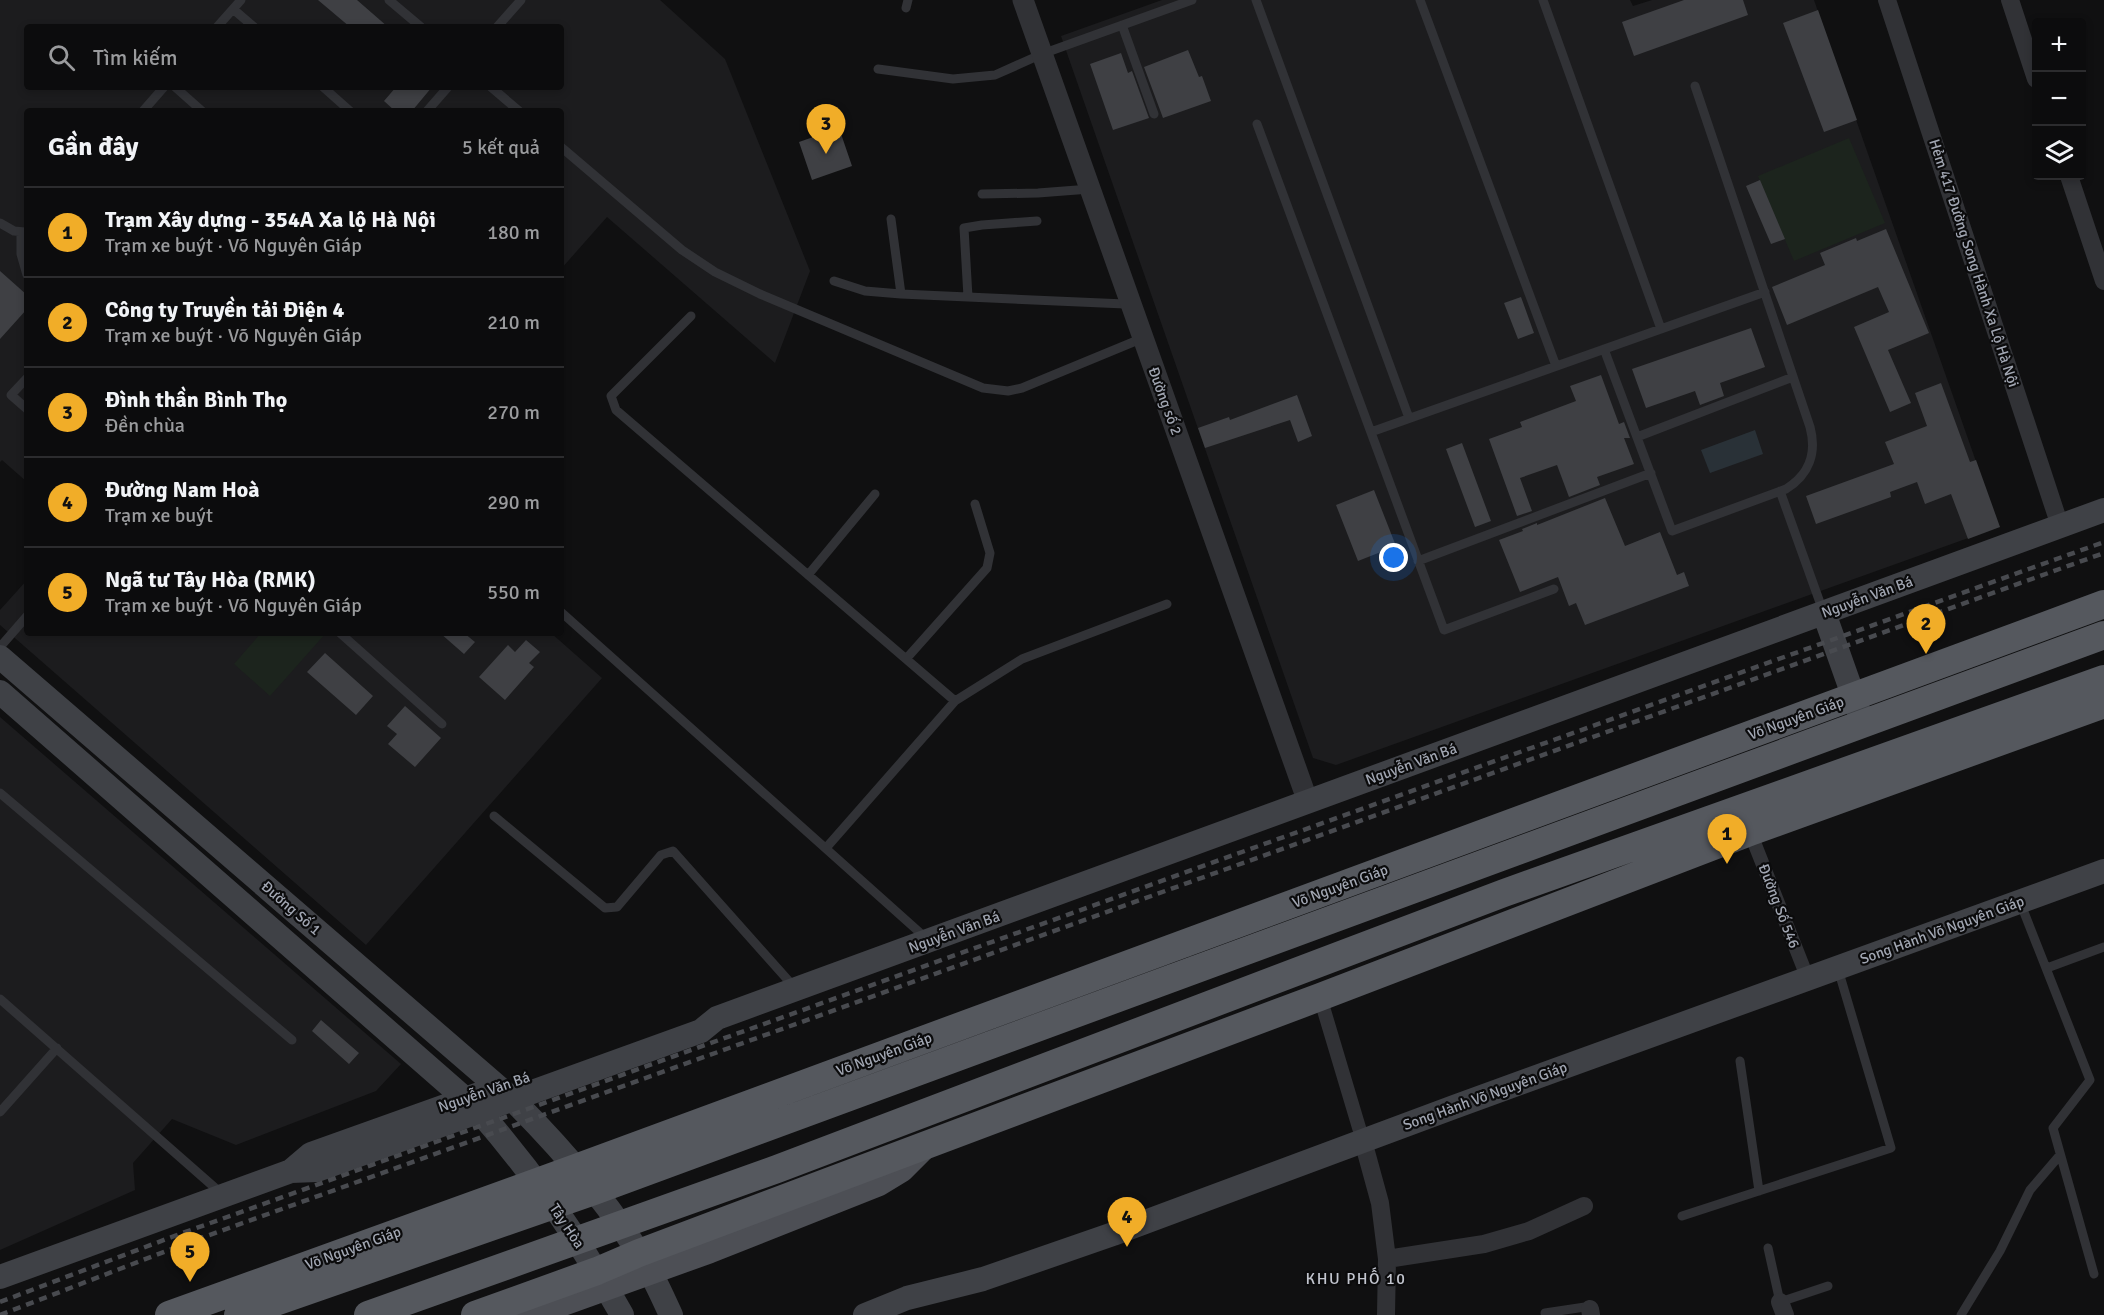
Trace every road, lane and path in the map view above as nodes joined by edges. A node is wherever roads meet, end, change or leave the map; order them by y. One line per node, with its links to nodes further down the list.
1 (241, 0): 11 (lane)
2 (389, 0): 14 (lane)
3 (521, 0): 15 (lane)
4 (1023, 0): 17 (street, Đường số 2)
5 (1192, 0): 16 (lane)
6 (1256, 0): 56 (lane)
7 (1420, 0): 52 (lane)
8 (1543, 0): 49 (lane)
9 (1887, 0): 64 (street, Hẻm 417 Đường Song Hành Xa Lộ Hà Nội)
10 (2010, 0): 19 (street)
11 (233, 9): 12 (lane); 13 (lane)
12 (220, 24)
13 (250, 24)
14 (417, 24)
15 (500, 24)
16 (1122, 26): 17 (lane); 31 (lane)
17 (1042, 54): 18 (lane); 35 (street, Đường số 2)
18 (878, 69)
19 (2035, 72)
20 (1695, 86): 44 (lane)
21 (161, 90): 26 (lane)
22 (178, 90): 27 (lane)
23 (326, 90): 28 (lane)
24 (445, 90): 29 (lane)
25 (494, 90): 30 (lane)
26 (146, 108)
27 (199, 108)
28 (347, 108)
29 (430, 108)
30 (515, 108)
31 (1154, 114)
32 (1257, 124): 57 (lane)
33 (564, 150): 50 (lane)
34 (2070, 180): 43 (street)
35 (1090, 189): 36 (lane); 47 (street, Đường số 2)
36 (982, 194)
37 (891, 219): 45 (lane)
38 (1037, 221): 46 (lane)
39 (0, 223): 40 (lane)
40 (24, 232): 41 (lane)
41 (24, 264)
42 (834, 281): 45 (lane)
43 (2104, 281)
44 (1764, 292): 49 (lane); 53 (lane)
45 (901, 294): 46 (lane)
46 (968, 297): 47 (lane)
47 (1131, 307): 50 (street, Đường số 2)
48 (691, 316): 66 (lane)
49 (1661, 329): 51 (lane)
50 (1143, 338): 86 (street, Đường số 2)
51 (1604, 349): 52 (lane); 58 (lane)
52 (1556, 366): 56 (lane)
53 (1793, 377): 58 (lane); 60 (lane)
54 (24, 381): 55 (lane)
55 (24, 406)
56 (1409, 418): 57 (lane)
57 (1371, 432): 65 (lane)
58 (1637, 437): 59 (lane)
59 (1651, 474): 60 (lane); 65 (lane)
60 (1780, 491): 70 (lane)
61 (875, 494): 66 (lane)
62 (975, 504): 77 (lane)
63 (2104, 510): 64 (main road, Nguyễn Văn Bá)
64 (2060, 526): 70 (main road, Nguyễn Văn Bá)
65 (1418, 561): 67 (lane)
66 (808, 575): 77 (lane)
67 (1554, 589)
68 (1167, 604): 81 (lane)
69 (2104, 604): 80 (highway, Võ Nguyên Giáp)
70 (1824, 613): 80 (main road); 86 (main road, Nguyễn Văn Bá)
71 (564, 615): 89 (lane)
72 (24, 619): 75 (lane)
73 (2104, 635): 83 (highway, Võ Nguyên Giáp)
74 (343, 636): 84 (lane)
75 (0, 647)
76 (0, 657): 103 (main road, Đường Số 1)
77 (906, 659): 81 (lane)
78 (2104, 679): 111 (highway)
79 (0, 692): 104 (main road, Đường Số 1)
80 (1854, 696): 83 (main road); 109 (highway, Võ Nguyên Giáp)
81 (955, 701): 89 (lane)
82 (2104, 704): 88 (highway)
83 (1863, 723): 112 (highway, Võ Nguyên Giáp)
84 (442, 724)
85 (0, 793): 100 (lane)
86 (1308, 802): 92 (main road, Nguyễn Văn Bá)
87 (494, 816): 97 (lane)
88 (1750, 832): 96 (street, Đường Số 546); 98 (highway)
89 (826, 848): 92 (lane)
90 (2104, 871): 91 (main road, Song Hành Võ Nguyên Giáp)
91 (2020, 902): 94 (lane); 95 (main road, Song Hành Võ Nguyên Giáp)
92 (929, 941): 97 (main road, Nguyễn Văn Bá)
93 (2104, 947): 94 (lane)
94 (2047, 968): 108 (lane)
95 (1838, 969): 96 (main road, Song Hành Võ Nguyên Giáp); 113 (lane)
96 (1808, 979): 106 (main road, Song Hành Võ Nguyên Giáp)
97 (796, 989): 103 (main road, Nguyễn Văn Bá)
98 (1320, 997): 106 (street); 107 (highway)
99 (0, 999): 101 (lane)
100 (292, 1040)
101 (57, 1048): 105 (lane); 115 (lane)
102 (1740, 1061): 113 (lane)
103 (505, 1093): 104 (main road, Nguyễn Văn Bá); 109 (main road, Đường Số 1)
104 (473, 1105): 110 (main road, Đường Số 1); 115 (main road, Nguyễn Văn Bá)
105 (0, 1112)
106 (1363, 1141): 123 (street); 139 (main road, Song Hành Võ Nguyên Giáp)
107 (922, 1147): 114 (highway); 124 (main road)
108 (2060, 1155): 125 (lane); 141 (lane)
109 (576, 1168): 110 (highway, Võ Nguyên Giáp); 112 (main road, Đường Số 1)
110 (537, 1181): 116 (main road, Tây Hòa); 132 (highway, Võ Nguyên Giáp)
111 (732, 1186): 114 (highway); 118 (highway)
112 (594, 1191): 116 (highway, Võ Nguyên Giáp); 120 (main road, Đường Số 1)
113 (1759, 1191): 119 (lane)
114 (796, 1194): 124 (highway)
115 (224, 1195): 126 (main road, Nguyễn Văn Bá)
116 (554, 1205): 121 (main road, Tây Hòa); 133 (highway, Võ Nguyên Giáp)
117 (1584, 1206): 123 (street)
118 (659, 1211): 120 (highway); 124 (highway)
119 (1682, 1216)
120 (620, 1225): 121 (highway); 124 (main road, Đường Số 1)
121 (578, 1240): 127 (main road, Tây Hòa); 134 (highway)
122 (1768, 1248): 129 (lane)
123 (1387, 1259): 140 (street)
124 (644, 1262): 127 (highway); 138 (main road)
125 (2094, 1274)
126 (0, 1277)
127 (602, 1279): 135 (highway); 136 (main road); 137 (main road, Tây Hòa)
128 (1828, 1286): 129 (lane)
129 (1782, 1308)
130 (1590, 1312): 131 (lane)
131 (1545, 1313)
132 (169, 1315)
133 (238, 1315)
134 (368, 1315)
135 (475, 1315)
136 (528, 1315)
137 (622, 1315)
138 (671, 1315)
139 (865, 1315)
140 (1386, 1315)
141 (1961, 1315)

